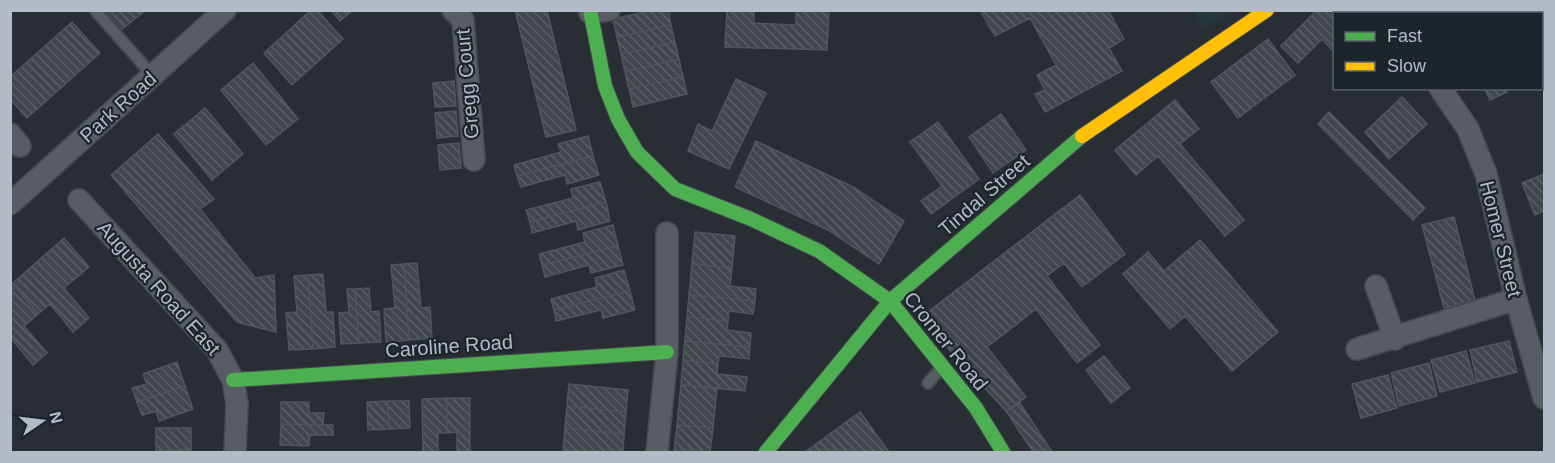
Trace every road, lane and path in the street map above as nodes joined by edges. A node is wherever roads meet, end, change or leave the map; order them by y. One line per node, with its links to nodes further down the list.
1 (95, 10): 6 (lane)
2 (225, 10): 6 (street, Park Road)
3 (453, 10): 8 (street, Gregg Court)
4 (1267, 10): 14 (street, Tindal Street)
5 (596, 11): 14 (street, Cromer Road)
6 (153, 76): 10 (street, Park Road)
7 (1441, 90): 13 (street, Homer Street)
8 (474, 160)
9 (80, 200): 19 (street, Augusta Road East)
10 (10, 204)
11 (667, 233): 17 (street)
12 (1376, 286): 15 (street)
13 (1516, 299): 15 (street); 21 (street, Homer Street)
14 (890, 301): 18 (street, Cromer Road); 24 (street, Tindal Street)
15 (1395, 339): 16 (street)
16 (1357, 349)
17 (667, 352): 19 (street, Caroline Road); 23 (street)
18 (943, 367): 20 (lane); 25 (street, Cromer Road)
19 (233, 380): 22 (street, Augusta Road East)
20 (928, 383)
21 (1545, 398)
22 (235, 453)
23 (657, 453)
24 (765, 453)
25 (1003, 453)

